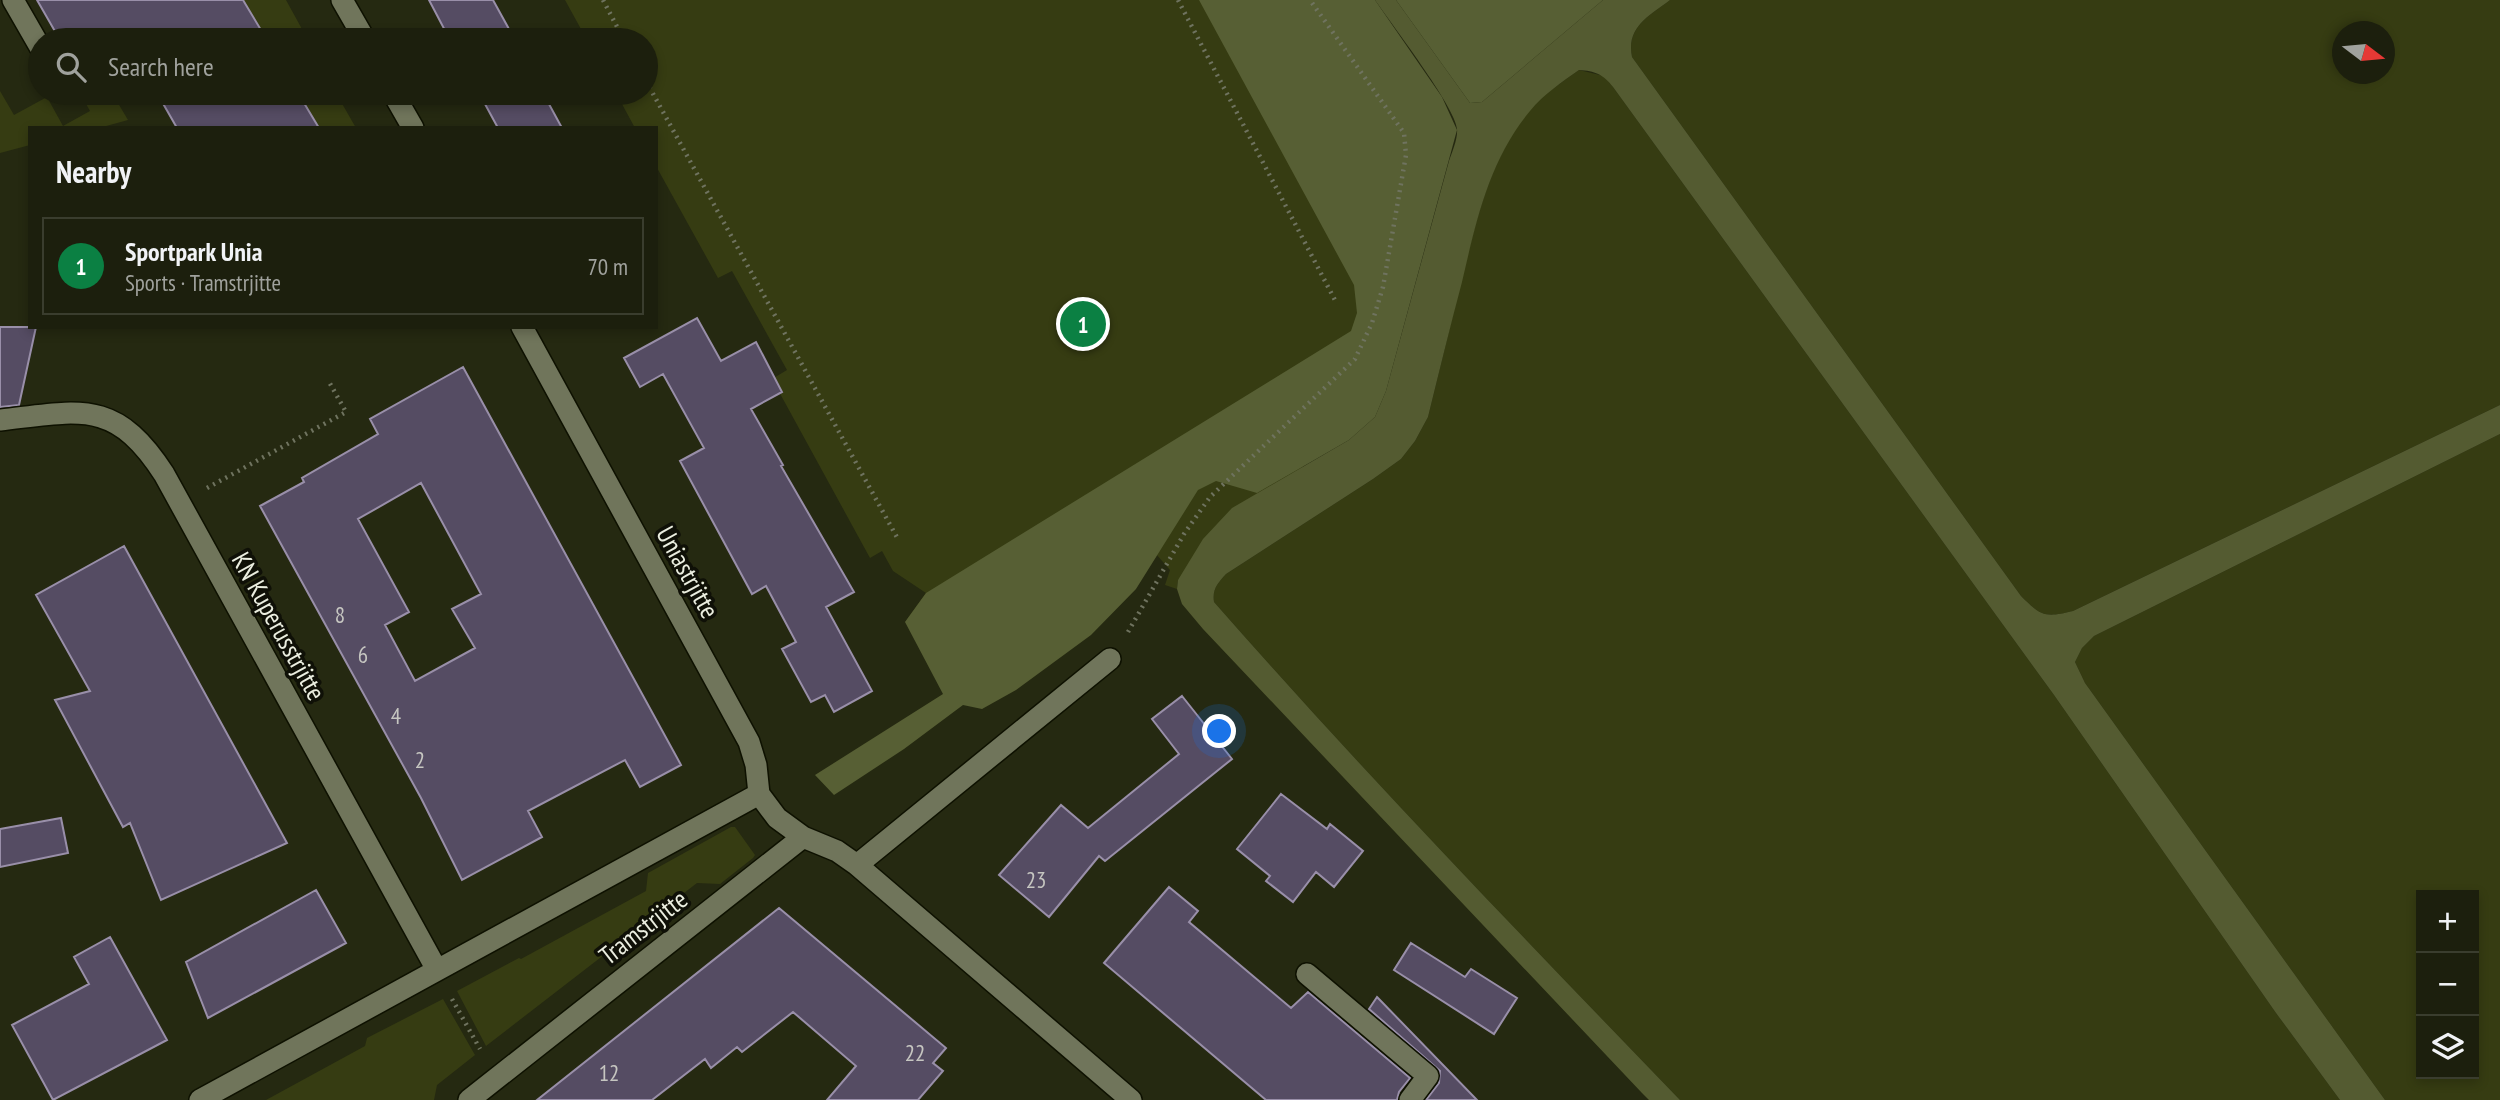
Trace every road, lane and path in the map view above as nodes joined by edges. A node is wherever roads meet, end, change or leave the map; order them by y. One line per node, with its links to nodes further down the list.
1 (13, 0): 6 (street)
2 (342, 0): 7 (street)
3 (603, 0): 8 (path)
4 (1178, 0): 12 (path)
5 (1310, 0): 18 (path)
6 (29, 28)
7 (358, 28)
8 (618, 28)
9 (658, 103): 17 (path)
10 (400, 105): 11 (street)
11 (412, 126)
12 (1337, 304)
13 (523, 329): 19 (street, Uniastrjitte)
14 (328, 380): 16 (path)
15 (0, 420): 16 (street, KN Kuperusstrjitte)
16 (180, 503): 22 (street, KN Kuperusstrjitte)
17 (899, 541)
18 (1110, 659): 21 (street)
19 (759, 794): 20 (street); 22 (street)
20 (803, 837): 21 (street); 24 (street, Tramstrjitte)
21 (858, 865): 27 (street)
22 (436, 970): 24 (path); 25 (street)
23 (1307, 974): 28 (street)
24 (496, 1078): 26 (street, Tramstrjitte)
25 (200, 1100)
26 (469, 1100)
27 (1131, 1100)
28 (1410, 1100)

